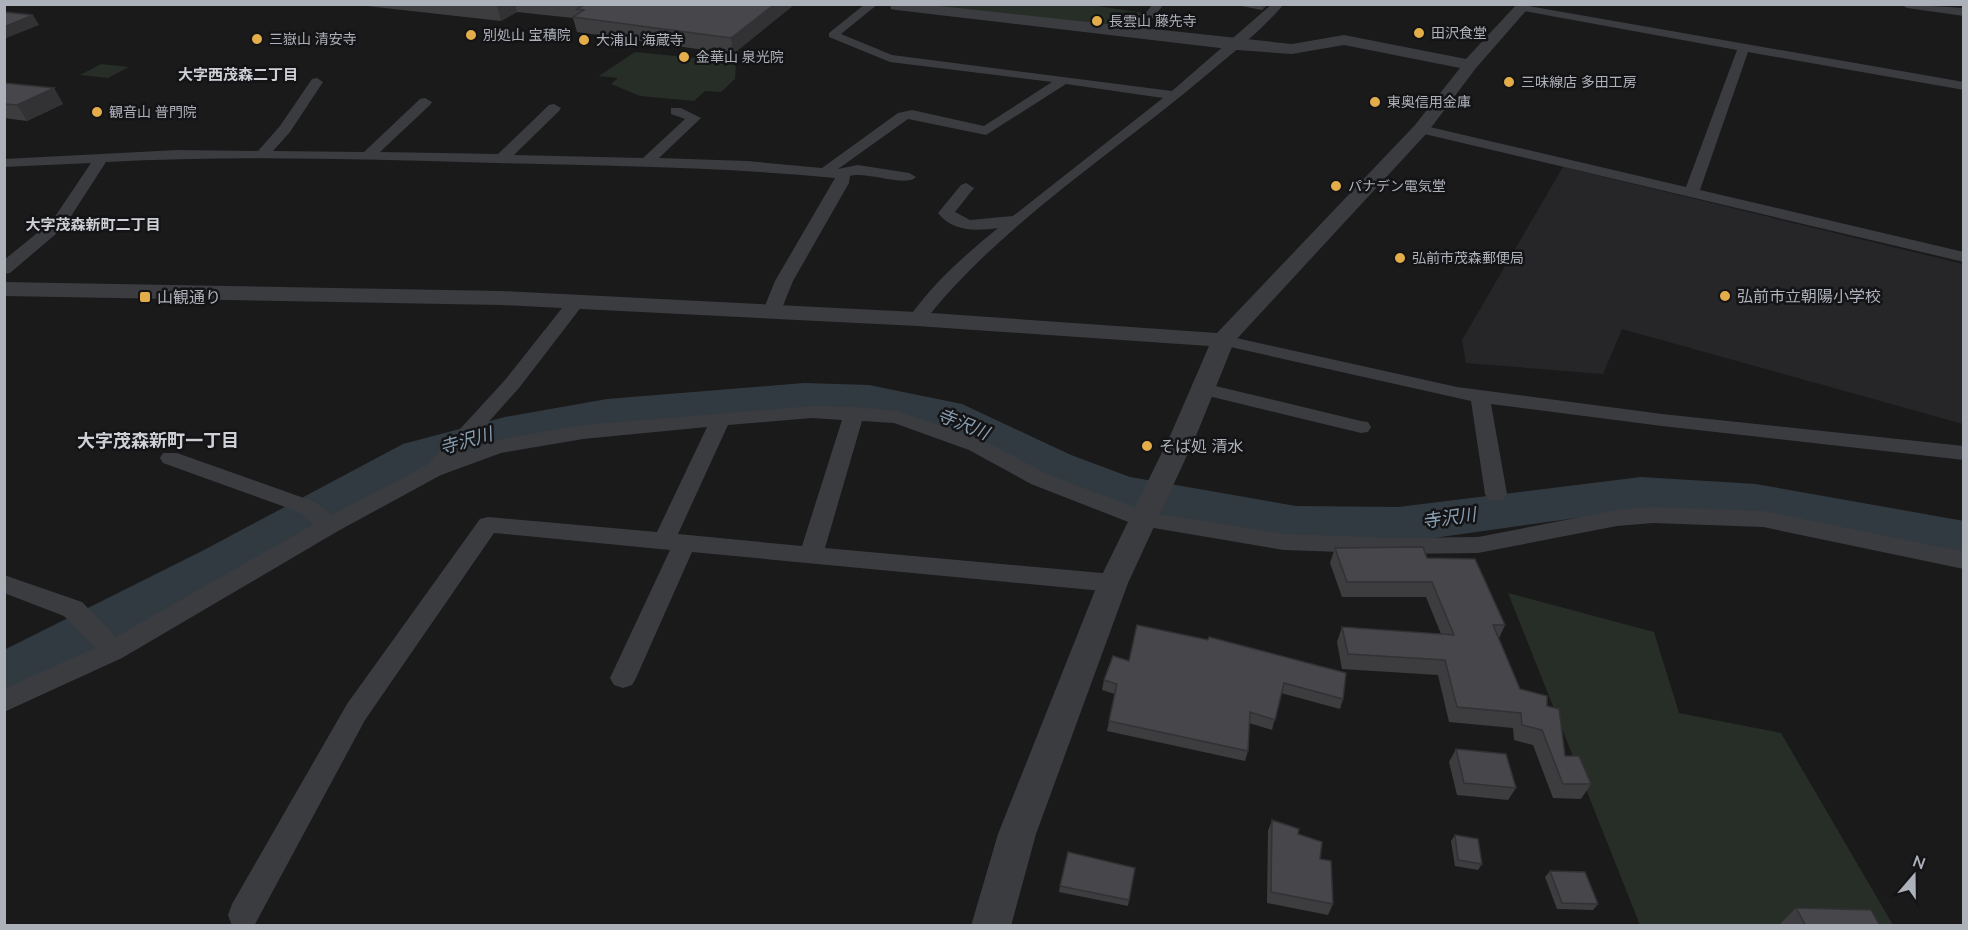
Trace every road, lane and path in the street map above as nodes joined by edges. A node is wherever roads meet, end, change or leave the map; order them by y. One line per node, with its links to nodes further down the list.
1 (873, 4): 12 (street)
2 (1159, 4): 8 (street)
3 (1280, 4): 9 (street)
4 (1907, 4): 7 (street)
5 (890, 5): 8 (street)
6 (1523, 6): 10 (street); 11 (street)
7 (1964, 12)
8 (1136, 32): 9 (street)
9 (1237, 45): 11 (street); 15 (street)
10 (1744, 47): 14 (street); 30 (street)
11 (1470, 65): 19 (street)
12 (1064, 80): 15 (street); 26 (street)
13 (317, 82): 20 (street)
14 (1964, 86)
15 (1172, 95): 31 (street)
16 (425, 102): 21 (street)
17 (554, 108): 22 (street)
18 (676, 111): 24 (street)
19 (1421, 129): 30 (street); 38 (street)
20 (262, 155): 21 (street); 23 (street)
21 (368, 156): 22 (street)
22 (502, 158): 24 (street)
23 (101, 159): 25 (street); 33 (street)
24 (648, 161): 26 (street)
25 (4, 163)
26 (825, 172): 27 (street)
27 (843, 174): 28 (street); 36 (street)
28 (909, 177)
29 (966, 188): 31 (street)
30 (1691, 193): 32 (street)
31 (1017, 220): 37 (street)
32 (1964, 257)
33 (4, 269)
34 (4, 289): 35 (street)
35 (576, 303): 36 (street); 46 (street)
36 (771, 313): 37 (street)
37 (917, 319): 38 (street)
38 (1223, 340): 39 (street); 40 (street)
39 (1203, 389): 43 (street); 48 (street)
40 (1480, 396): 44 (street); 47 (street)
41 (854, 412): 42 (street); 48 (street); 51 (street)
42 (721, 419): 46 (street); 50 (street)
43 (1361, 427)
44 (1964, 453)
45 (170, 458): 49 (street)
46 (434, 470): 49 (street)
47 (1496, 494)
48 (1151, 505): 52 (street); 53 (street)
49 (330, 525): 55 (street)
50 (675, 542): 51 (street); 56 (street); 58 (street)
51 (811, 555): 53 (street)
52 (1964, 561)
53 (1113, 583): 59 (street)
54 (4, 584): 55 (street)
55 (104, 641): 57 (street)
56 (623, 678)
57 (4, 701)
58 (243, 915)
59 (991, 926)

